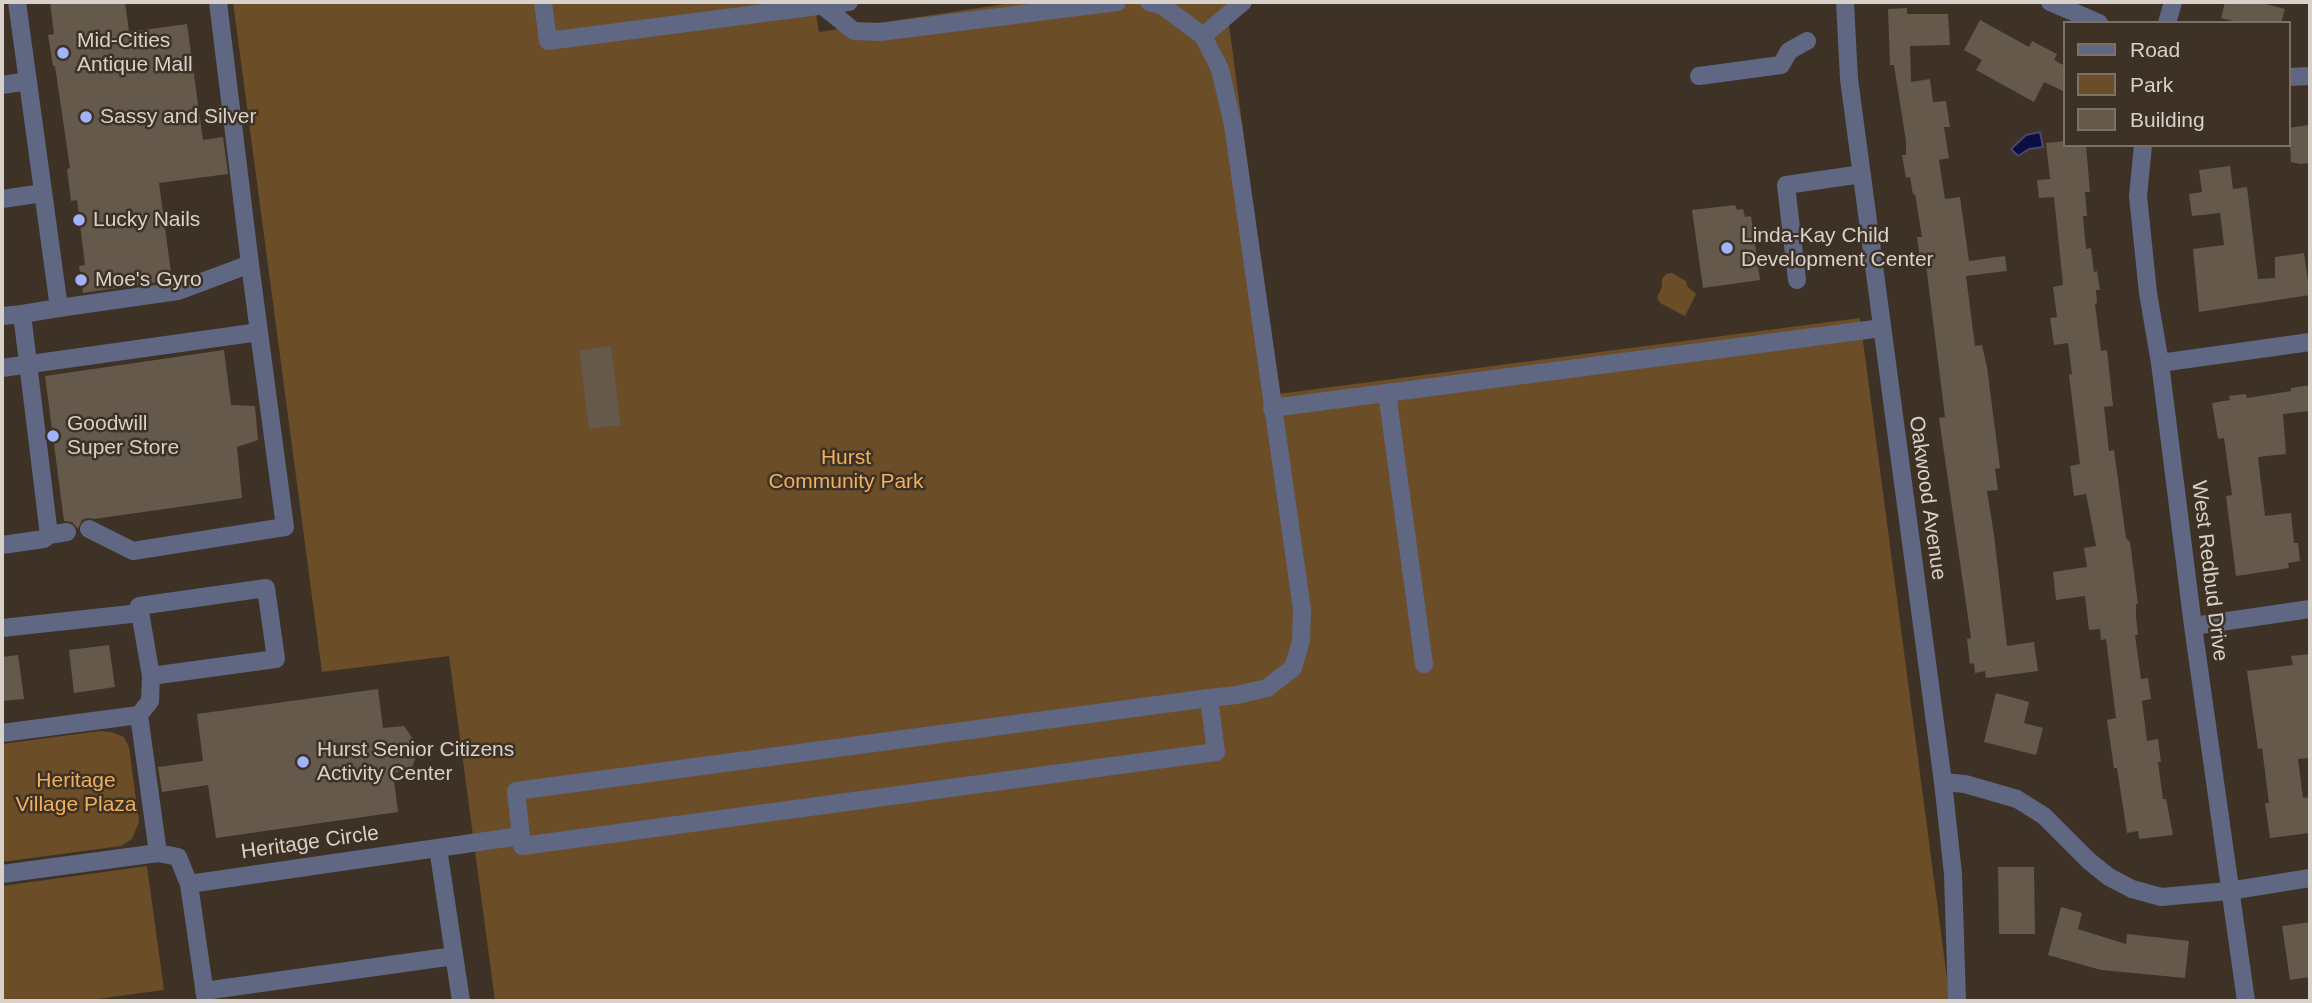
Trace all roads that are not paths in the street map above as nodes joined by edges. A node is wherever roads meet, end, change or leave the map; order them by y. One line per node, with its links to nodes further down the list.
1 (17, 2): 21 (street)
2 (218, 2): 27 (street)
3 (543, 2): 12 (street)
4 (849, 2): 11 (street); 15 (street)
5 (1117, 2): 15 (street)
6 (1149, 2): 16 (street)
7 (1243, 2): 16 (street)
8 (1845, 2): 24 (street, Oakwood Avenue)
9 (2050, 2): 13 (street)
10 (2173, 2): 14 (street)
11 (822, 4): 12 (street); 15 (street)
12 (770, 7)
13 (2094, 21)
14 (2168, 21)
15 (854, 31)
16 (1203, 36): 39 (street)
17 (1807, 41): 18 (street)
18 (1699, 76)
19 (2310, 76): 20 (street)
20 (2291, 77)
21 (28, 81): 22 (street); 25 (street)
22 (2, 85)
23 (2143, 147): 35 (street, West Redbud Drive)
24 (1862, 174): 28 (street); 32 (street, Oakwood Avenue)
25 (43, 193): 26 (street); 29 (street)
26 (2, 199)
27 (250, 264): 29 (street); 33 (street)
28 (1797, 280)
29 (59, 308): 30 (street)
30 (22, 314): 31 (street); 36 (street)
31 (2, 316)
32 (1882, 328): 38 (street); 51 (street, Oakwood Avenue)
33 (259, 332): 36 (street); 40 (street)
34 (2310, 342): 35 (street)
35 (2160, 363): 44 (street, West Redbud Drive)
36 (29, 365): 37 (street); 41 (street)
37 (2, 368)
38 (1387, 394): 39 (street); 46 (street)
39 (1272, 408): 48 (street)
40 (89, 529)
41 (2, 545)
42 (2310, 609): 44 (street)
43 (140, 613): 45 (street); 47 (street); 47 (street)
44 (2193, 626): 58 (street, West Redbud Drive)
45 (2, 628)
46 (1424, 664)
47 (151, 676): 49 (street)
48 (1209, 698): 52 (street); 52 (street)
49 (139, 715): 50 (street); 54 (street)
50 (2, 733)
51 (1943, 782): 58 (street); 62 (street, Oakwood Avenue)
52 (520, 836): 53 (street, Heritage Circle)
53 (438, 848): 57 (street, Heritage Circle); 59 (street)
54 (158, 853): 55 (street); 57 (street)
55 (2, 874)
56 (2310, 878): 58 (street)
57 (189, 884): 60 (street)
58 (2229, 891): 63 (street, West Redbud Drive)
59 (454, 956): 60 (street); 61 (street)
60 (205, 996)
61 (461, 1001)
62 (1958, 1001)
63 (2246, 1001)

